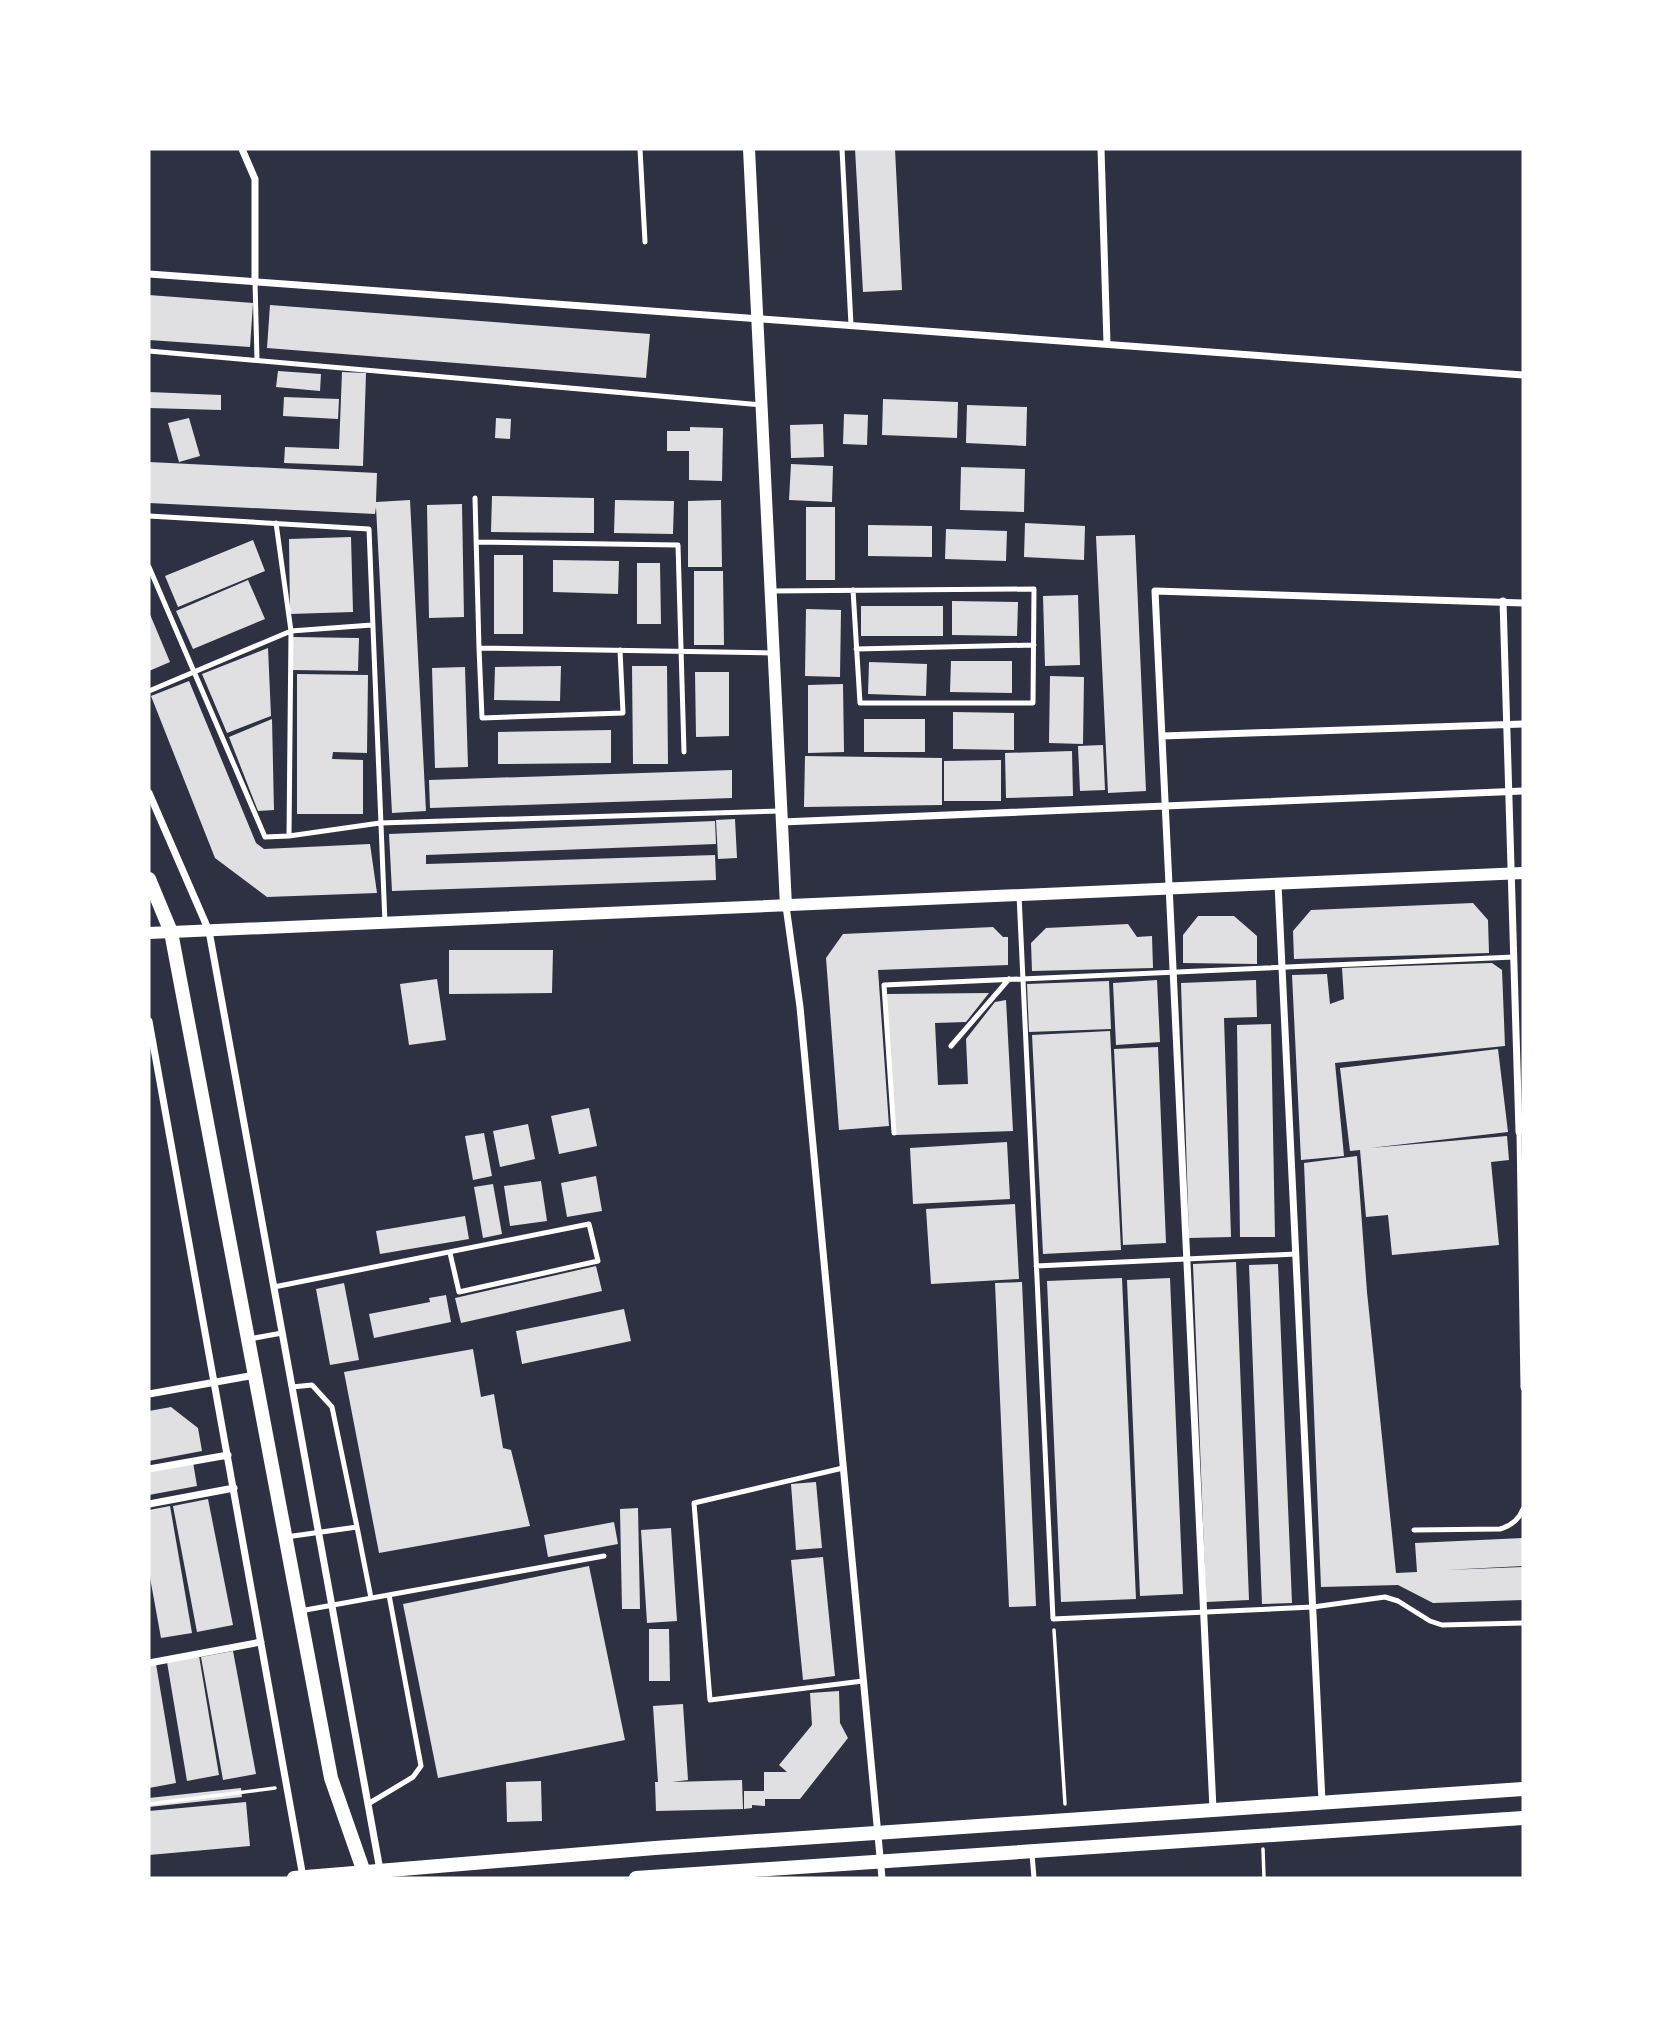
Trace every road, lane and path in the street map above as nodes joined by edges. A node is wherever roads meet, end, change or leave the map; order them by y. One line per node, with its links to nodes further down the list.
1 (242, 149): 8 (street)
2 (640, 149): 6 (lane)
3 (749, 149): 9 (street)
4 (842, 149): 10 (lane)
5 (1101, 149): 11 (street)
6 (645, 242)
7 (149, 274): 8 (street)
8 (255, 281): 9 (street); 13 (lane)
9 (757, 318): 10 (street); 15 (street)
10 (851, 325): 11 (street)
11 (1107, 344): 14 (street)
12 (149, 351): 13 (lane)
13 (257, 360): 15 (lane)
14 (1523, 375)
15 (762, 405): 22 (street)
16 (475, 498): 19 (lane)
17 (149, 516): 18 (lane)
18 (276, 523): 25 (lane); 26 (lane)
19 (476, 542): 28 (lane); 31 (lane)
20 (149, 567): 33 (lane)
21 (852, 590): 22 (lane); 27 (lane); 29 (lane)
22 (771, 591): 32 (street)
23 (1503, 601): 24 (street); 35 (street); 37 (street)
24 (1523, 603)
25 (372, 625): 26 (lane); 44 (lane)
26 (291, 631): 33 (lane); 45 (lane)
27 (1034, 645): 29 (lane); 29 (lane)
28 (479, 648): 30 (lane); 30 (lane)
29 (856, 649)
30 (620, 650): 31 (lane)
31 (681, 651): 32 (lane); 38 (lane)
32 (774, 653): 43 (street)
33 (194, 672): 34 (lane); 45 (lane)
34 (149, 691)
35 (1507, 724): 36 (street); 37 (street); 40 (street)
36 (1523, 724)
37 (1162, 736): 42 (street)
38 (684, 752)
39 (1523, 791): 40 (street)
40 (1509, 792): 42 (street); 46 (street)
41 (149, 793): 53 (street)
42 (1165, 806): 43 (street); 49 (street)
43 (781, 817): 44 (lane); 51 (street)
44 (380, 823): 45 (lane); 52 (lane)
45 (289, 836)
46 (1517, 873): 48 (street); 56 (street)
47 (149, 879): 54 (main road)
48 (1278, 884): 49 (street); 57 (street)
49 (1169, 888): 50 (street); 58 (street)
50 (1019, 895): 51 (street); 60 (lane)
51 (786, 906): 52 (street); 78 (street)
52 (385, 923): 53 (street)
53 (209, 931): 54 (street); 69 (street)
54 (171, 932): 55 (street); 71 (main road)
55 (149, 933)
56 (1514, 957): 57 (lane); 63 (street)
57 (1282, 967): 58 (lane); 66 (street)
58 (1173, 972): 60 (lane); 67 (street)
59 (1009, 979): 60 (lane); 62 (lane); 64 (lane)
60 (1023, 979): 68 (lane)
61 (149, 1021): 73 (street)
62 (951, 1046)
63 (1521, 1132): 75 (lane)
64 (894, 1133)
65 (450, 1253): 65 (lane); 69 (lane)
66 (1296, 1254): 67 (lane); 91 (street)
67 (1187, 1259): 68 (lane); 93 (street)
68 (1036, 1266): 94 (lane)
69 (274, 1287): 70 (street)
70 (282, 1333): 71 (lane); 74 (street)
71 (249, 1339): 72 (main road)
72 (256, 1374): 73 (street); 86 (main road)
73 (215, 1382): 76 (street); 77 (street)
74 (292, 1387): 83 (lane); 85 (street)
75 (1523, 1388)
76 (149, 1394)
77 (228, 1455): 79 (street); 80 (street)
78 (843, 1468): 98 (street); 98 (lane)
79 (149, 1469)
80 (234, 1488): 81 (street); 96 (street)
81 (149, 1504)
82 (1523, 1509): 84 (lane)
83 (358, 1527): 85 (lane); 89 (lane)
84 (1414, 1530)
85 (319, 1532): 86 (lane); 90 (street)
86 (286, 1537): 92 (main road)
87 (604, 1556): 88 (lane)
88 (389, 1595): 89 (lane); 103 (lane)
89 (371, 1598): 90 (lane)
90 (332, 1605): 92 (lane); 103 (street)
91 (1313, 1607): 93 (lane); 95 (lane); 101 (street)
92 (300, 1611): 112 (main road)
93 (1203, 1612): 94 (lane); 104 (street)
94 (1053, 1619): 106 (path)
95 (1523, 1623)
96 (261, 1642): 97 (street); 99 (street)
97 (149, 1662)
98 (863, 1681): 107 (street)
99 (287, 1787): 102 (path); 113 (street)
100 (1523, 1788): 101 (main road)
101 (1322, 1802): 104 (main road)
102 (149, 1804)
103 (368, 1804): 111 (street)
104 (1213, 1810): 106 (main road)
105 (1523, 1818): 108 (main road)
106 (1066, 1820): 107 (main road)
107 (878, 1833): 110 (street); 111 (main road)
108 (1262, 1836): 109 (main road); 118 (path)
109 (1032, 1851): 110 (main road); 117 (lane)
110 (880, 1861): 115 (main road); 116 (street)
111 (380, 1870): 112 (main road)
112 (365, 1875): 113 (main road)
113 (303, 1877): 114 (main road)
114 (294, 1878)
115 (636, 1878)
116 (882, 1878)
117 (1034, 1878)
118 (1264, 1878)

